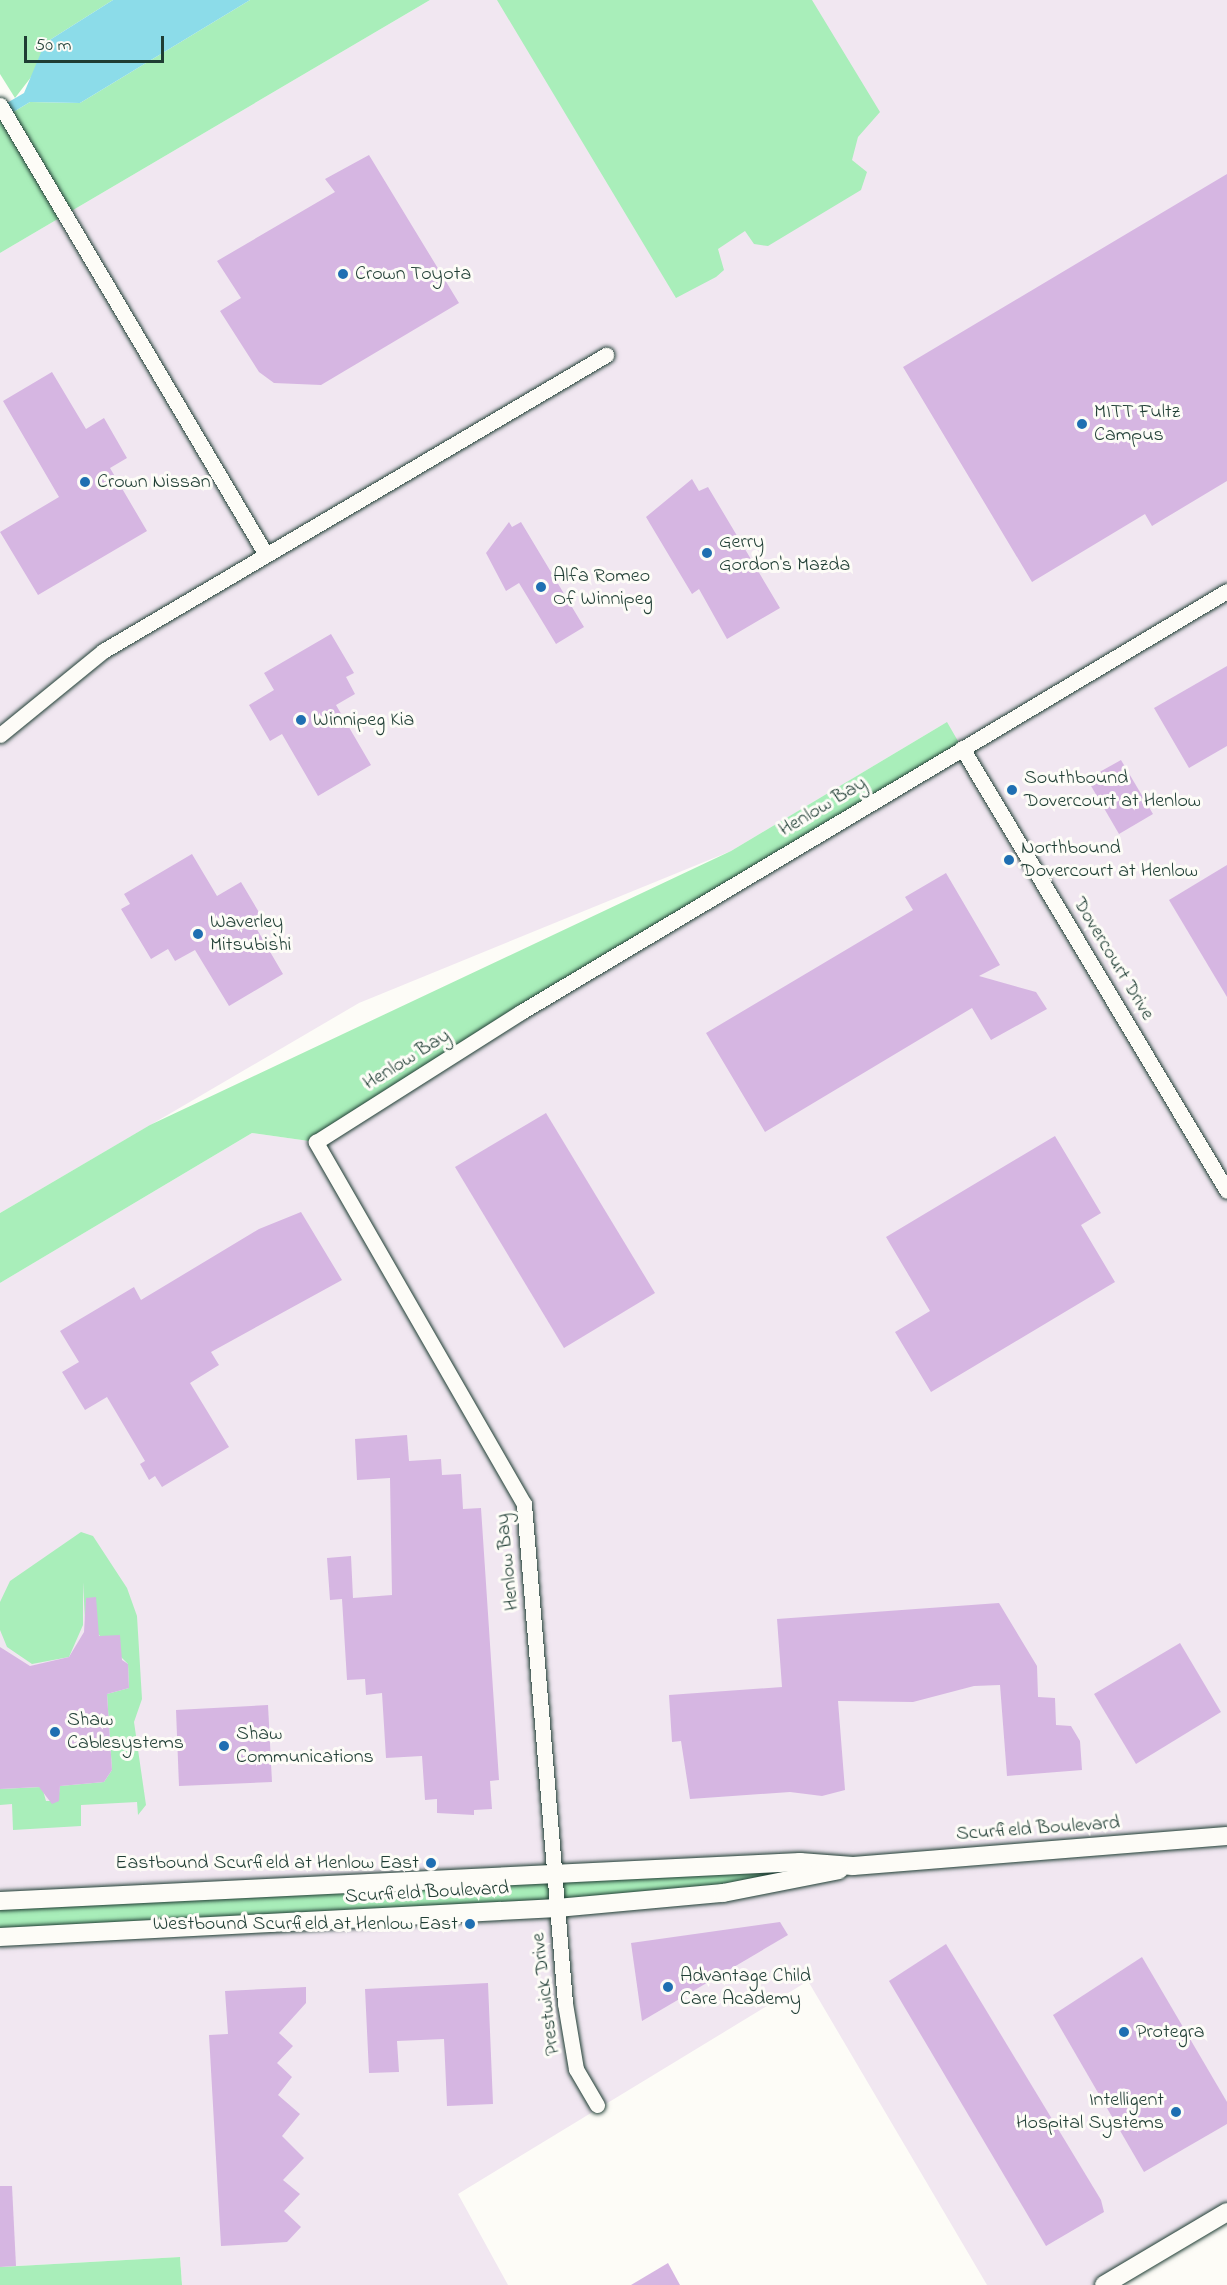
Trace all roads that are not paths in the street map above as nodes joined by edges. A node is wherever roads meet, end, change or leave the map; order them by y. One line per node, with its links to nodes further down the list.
1 (0, 105): 3 (street)
2 (606, 355): 3 (street)
3 (265, 553): 5 (street)
4 (1227, 591): 6 (street, Henlow Bay)
5 (0, 735)
6 (962, 748): 7 (street, Dovercourt Drive); 10 (street, Henlow Bay)
7 (1227, 1191)
8 (1227, 1836): 9 (street, Scurfield Boulevard)
9 (853, 1866): 10 (street, Scurfield Boulevard); 12 (street, Scurfield Boulevard)
10 (555, 1872): 11 (street, Scurfield Boulevard); 12 (street, Henlow Bay)
11 (0, 1901)
12 (557, 1908): 13 (street, Scurfield Boulevard); 14 (street, Prestwick Drive)
13 (0, 1937)
14 (597, 2105)
15 (1227, 2212): 16 (street)
16 (1104, 2285)

